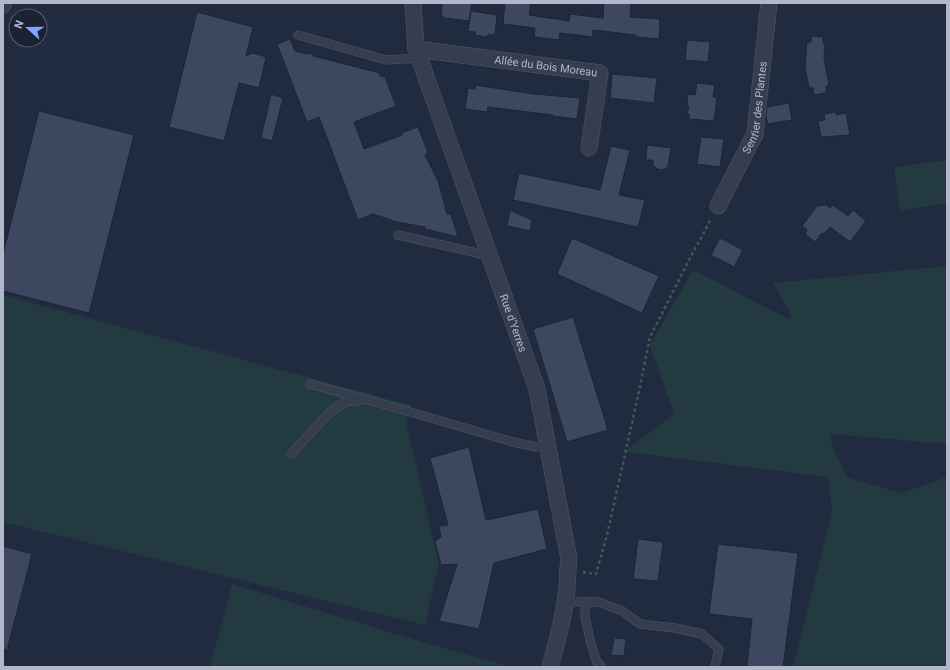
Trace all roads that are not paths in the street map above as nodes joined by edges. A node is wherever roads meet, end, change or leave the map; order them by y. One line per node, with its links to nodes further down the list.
1 (413, 3): 4 (street, Rue d'Yerres)
2 (769, 3): 6 (street, Sentier des Plantes)
3 (298, 35): 4 (lane)
4 (418, 53): 5 (street, Allée du Bois Moreau); 8 (street, Rue d'Yerres)
5 (589, 148)
6 (718, 205)
7 (398, 235): 8 (lane)
8 (490, 256): 11 (street, Rue d'Yerres)
9 (310, 384): 10 (lane)
10 (367, 400): 11 (lane); 12 (lane)
11 (548, 444): 13 (street, Rue d'Yerres)
12 (292, 454)
13 (566, 602): 14 (lane); 15 (street, Rue d'Yerres)
14 (585, 602): 16 (lane); 17 (lane)
15 (550, 667)
16 (602, 667)
17 (715, 667)

